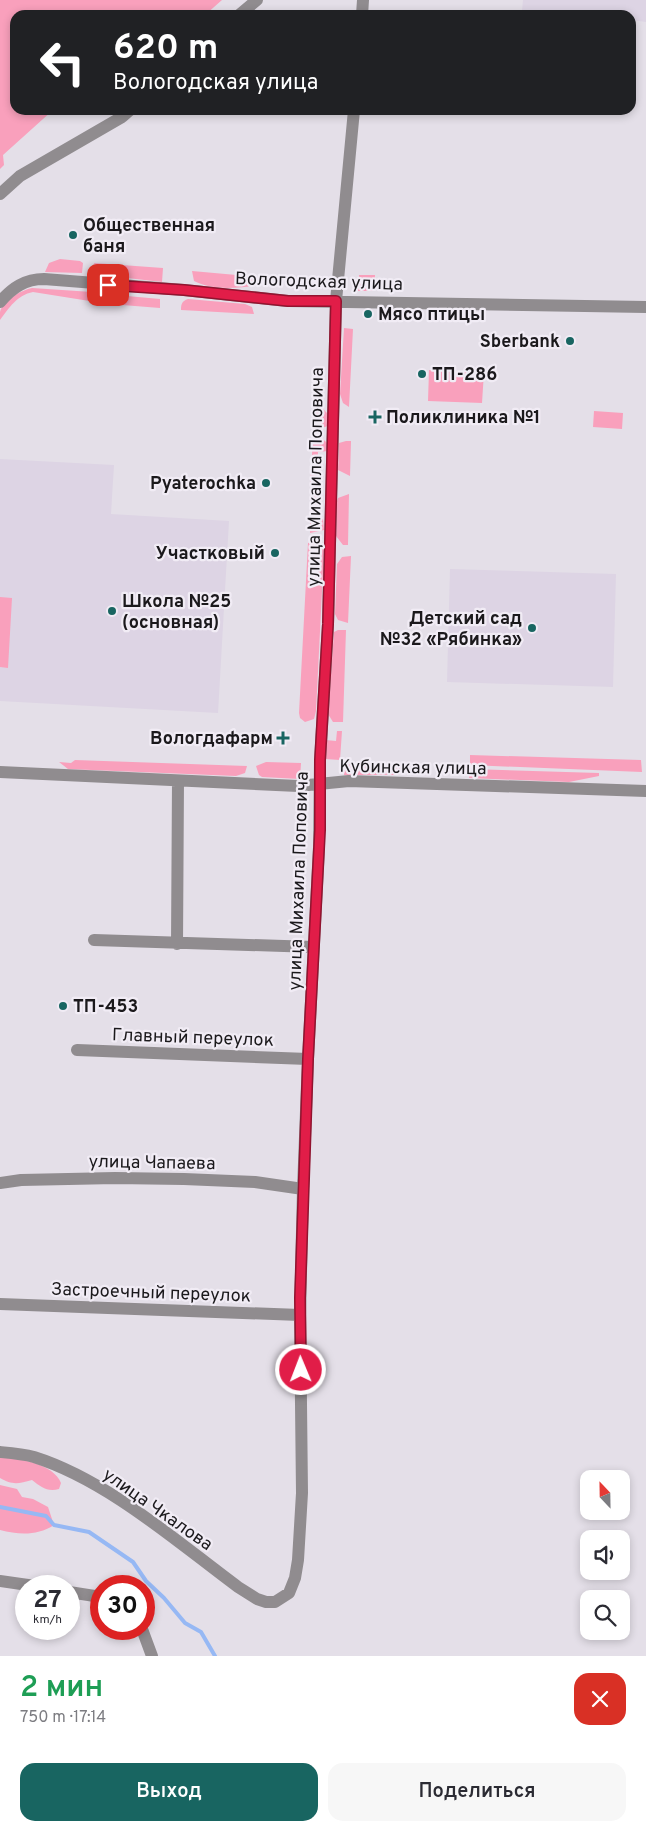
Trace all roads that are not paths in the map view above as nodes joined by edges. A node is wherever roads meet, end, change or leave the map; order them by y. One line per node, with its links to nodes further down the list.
1 (257, 0): 2 (street)
2 (246, 10)
3 (124, 115): 5 (street)
4 (354, 115): 6 (street, улица Михаила Поповича)
5 (0, 194)
6 (336, 301): 7 (street, Вологодская улица); 8 (street, Вологодская улица); 11 (street, улица Михаила Поповича)
7 (0, 302)
8 (646, 307)
9 (0, 772): 10 (street, Кубинская улица)
10 (178, 781): 11 (street, Кубинская улица); 14 (street)
11 (320, 784): 12 (street, Кубинская улица); 15 (street, улица Михаила Поповича)
12 (646, 791)
13 (94, 940): 14 (street)
14 (177, 944): 15 (street)
15 (314, 947): 17 (street, улица Михаила Поповича)
16 (78, 1050): 17 (street, Главный переулок)
17 (308, 1059): 19 (street, улица Михаила Поповича)
18 (0, 1183): 19 (street, улица Чапаева)
19 (304, 1189): 21 (street, улица Михаила Поповича)
20 (0, 1304): 21 (street, Застроечный переулок)
21 (300, 1315): 25 (street, улица Михаила Поповича)
22 (0, 1452): 25 (street, улица Чкалова)
23 (0, 1581): 24 (street)
24 (15, 1583)
25 (289, 1593)
26 (146, 1640): 27 (street)
27 (152, 1656)

